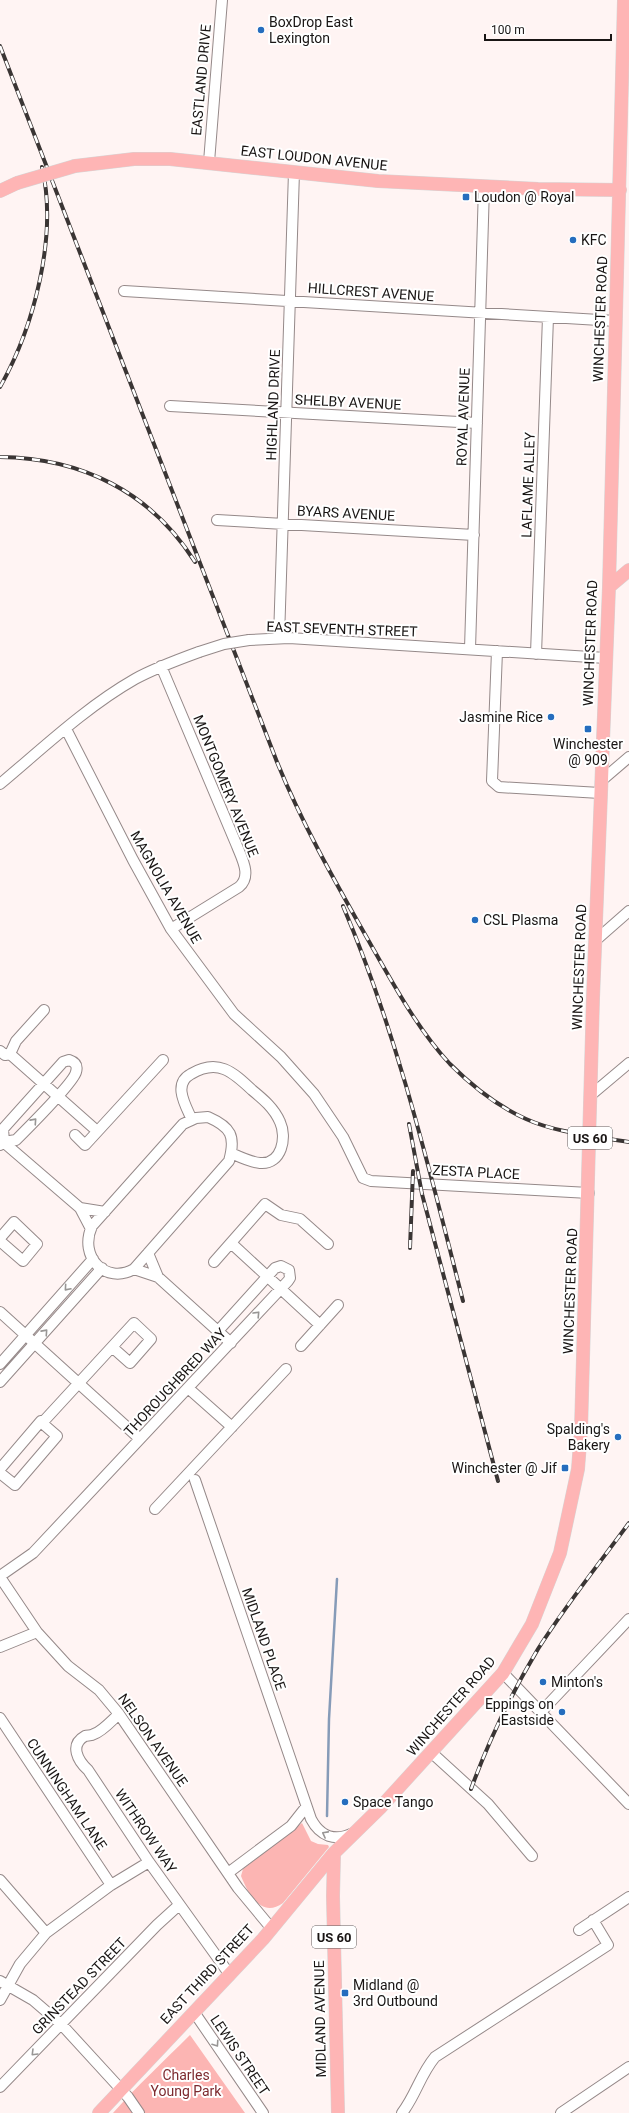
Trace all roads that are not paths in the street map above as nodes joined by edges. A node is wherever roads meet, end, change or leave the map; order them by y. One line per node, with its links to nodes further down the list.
1 (222, 0): 3 (street, EASTLAND DRIVE)
2 (624, 0): 6 (main road, WINCHESTER ROAD / US 60)
3 (209, 162): 4 (main road, EAST LOUDON AVENUE); 7 (main road, EAST LOUDON AVENUE, bridge)
4 (294, 172): 5 (main road, EAST LOUDON AVENUE); 9 (street, HIGHLAND DRIVE)
5 (484, 187): 6 (main road, EAST LOUDON AVENUE); 10 (street, ROYAL AVENUE)
6 (624, 190): 12 (main road, WINCHESTER ROAD / US 60)
7 (0, 191)
8 (124, 291): 9 (street, HILLCREST AVENUE)
9 (290, 300): 10 (street, HILLCREST AVENUE); 14 (street, HIGHLAND DRIVE)
10 (481, 313): 11 (street, HILLCREST AVENUE); 15 (street, ROYAL AVENUE)
11 (548, 317): 12 (street, HILLCREST AVENUE); 24 (street, LAFLAME ALLEY)
12 (616, 321): 20 (main road, WINCHESTER ROAD / US 60)
13 (170, 406): 14 (street, SHELBY AVENUE)
14 (287, 413): 15 (street, SHELBY AVENUE); 17 (street, HIGHLAND DRIVE)
15 (477, 424): 18 (street, ROYAL AVENUE)
16 (216, 520): 17 (street, BYARS AVENUE)
17 (283, 524): 18 (street, BYARS AVENUE); 21 (street, HIGHLAND DRIVE)
18 (474, 535): 22 (street, ROYAL AVENUE)
19 (629, 570): 20 (main road)
20 (608, 587): 25 (main road, WINCHESTER ROAD / US 60)
21 (279, 638): 22 (street, EAST SEVENTH STREET); 26 (street, EAST SEVENTH STREET, bridge)
22 (470, 649): 23 (street, EAST SEVENTH STREET)
23 (496, 651): 24 (street, EAST SEVENTH STREET); 30 (street)
24 (536, 654): 25 (street, EAST SEVENTH STREET)
25 (606, 658): 30 (main road, WINCHESTER ROAD / US 60)
26 (161, 666): 27 (street, EAST SEVENTH STREET); 32 (street, MONTGOMERY AVENUE)
27 (66, 729): 29 (street, EAST SEVENTH STREET); 32 (street, MAGNOLIA AVENUE)
28 (629, 757): 30 (street)
29 (0, 784)
30 (601, 787): 33 (main road, WINCHESTER ROAD / US 60)
31 (629, 911): 33 (street)
32 (171, 929): 47 (street, MAGNOLIA AVENUE)
33 (596, 940): 40 (main road, WINCHESTER ROAD / US 60)
34 (44, 1010): 36 (street)
35 (0, 1051): 36 (street)
36 (10, 1054): 39 (street)
37 (163, 1060): 43 (street)
38 (629, 1063): 40 (street)
39 (44, 1083): 41 (street); 41 (street); 45 (street)
40 (591, 1095): 48 (main road, WINCHESTER ROAD / US 60)
41 (57, 1096): 43 (street); 45 (street, one-way to 41)
42 (192, 1120): 46 (street); 46 (street); 50 (street)
43 (97, 1131): 44 (street)
44 (76, 1135)
45 (1, 1142): 49 (street)
46 (231, 1153): 56 (street)
47 (363, 1178): 48 (street, ZESTA PLACE)
48 (589, 1192): 89 (main road, WINCHESTER ROAD / US 60)
49 (80, 1208): 50 (street); 51 (street)
50 (105, 1212): 51 (street)
51 (94, 1226): 57 (street)
52 (0, 1238): 53 (street)
53 (0, 1241)
54 (231, 1243): 55 (street); 58 (street); 62 (street)
55 (328, 1244)
56 (148, 1253): 59 (street); 61 (street)
57 (93, 1259): 60 (street); 68 (street, one-way to 68)
58 (214, 1262)
59 (137, 1265): 60 (street); 61 (street)
60 (102, 1268): 70 (street, one-way to 60)
61 (158, 1277): 67 (street)
62 (267, 1277): 63 (street); 63 (street, THOROUGHBRED WAY); 67 (street, THOROUGHBRED WAY)
63 (281, 1289): 66 (street); 69 (street, THOROUGHBRED WAY, one-way to 63)
64 (338, 1305): 66 (street)
65 (0, 1312): 68 (street)
66 (320, 1325): 71 (street)
67 (218, 1331): 69 (street)
68 (25, 1336): 70 (street); 73 (street)
69 (231, 1343): 77 (street, THOROUGHBRED WAY)
70 (34, 1345): 75 (street); 76 (street)
71 (301, 1346)
72 (112, 1347): 76 (street)
73 (0, 1364)
74 (286, 1369): 79 (street)
75 (0, 1382)
76 (78, 1384): 78 (street); 80 (street)
77 (188, 1388): 79 (street); 80 (street, THOROUGHBRED WAY)
78 (42, 1423): 81 (street); 82 (street)
79 (232, 1427): 84 (street)
80 (140, 1439): 85 (street, THOROUGHBRED WAY)
81 (0, 1469)
82 (0, 1473)
83 (195, 1480): 95 (street, MIDLAND PLACE)
84 (155, 1510)
85 (0, 1576): 87 (street, NELSON AVENUE)
86 (629, 1619): 90 (street)
87 (37, 1632): 88 (street); 91 (street, NELSON AVENUE)
88 (0, 1647)
89 (503, 1673): 90 (street); 93 (main road, WINCHESTER ROAD / US 60)
90 (541, 1712): 94 (street)
91 (119, 1714): 99 (street, WITHROW WAY); 100 (street, NELSON AVENUE)
92 (0, 1718): 102 (street, CUNNINGHAM LANE)
93 (432, 1753): 96 (main road, WINCHESTER ROAD / US 60); 98 (street)
94 (629, 1804)
95 (306, 1807): 96 (street, MIDLAND PLACE, one-way to 95); 100 (street)
96 (356, 1831): 97 (main road, WINCHESTER ROAD / US 60)
97 (334, 1853): 106 (main road, EAST THIRD STREET); 120 (main road, MIDLAND AVENUE / US 60)
98 (532, 1856)
99 (149, 1862): 102 (street); 104 (street, WITHROW WAY)
100 (228, 1873): 106 (street, NELSON AVENUE)
101 (0, 1880): 108 (street)
102 (111, 1885): 108 (street)
103 (629, 1896): 105 (street)
104 (179, 1905): 109 (street, WITHROW WAY); 113 (street, GRINSTEAD STREET)
105 (593, 1920): 107 (street); 121 (street)
106 (272, 1929): 109 (main road, EAST THIRD STREET)
107 (579, 1930)
108 (46, 1933): 110 (street)
109 (230, 1975): 112 (main road, EAST THIRD STREET)
110 (4, 1984): 111 (street); 113 (street)
111 (0, 2000)
112 (194, 2012): 116 (main road, EAST THIRD STREET); 119 (street, LEWIS STREET, one-way to 119)
113 (62, 2025): 115 (street, GRINSTEAD STREET, one-way to 115); 116 (street)
114 (629, 2067): 122 (street)
115 (0, 2087)
116 (121, 2090): 117 (main road, EAST THIRD STREET); 118 (street)
117 (99, 2113)
118 (139, 2113)
119 (263, 2113)
120 (338, 2113)
121 (402, 2113)
122 (561, 2113)

